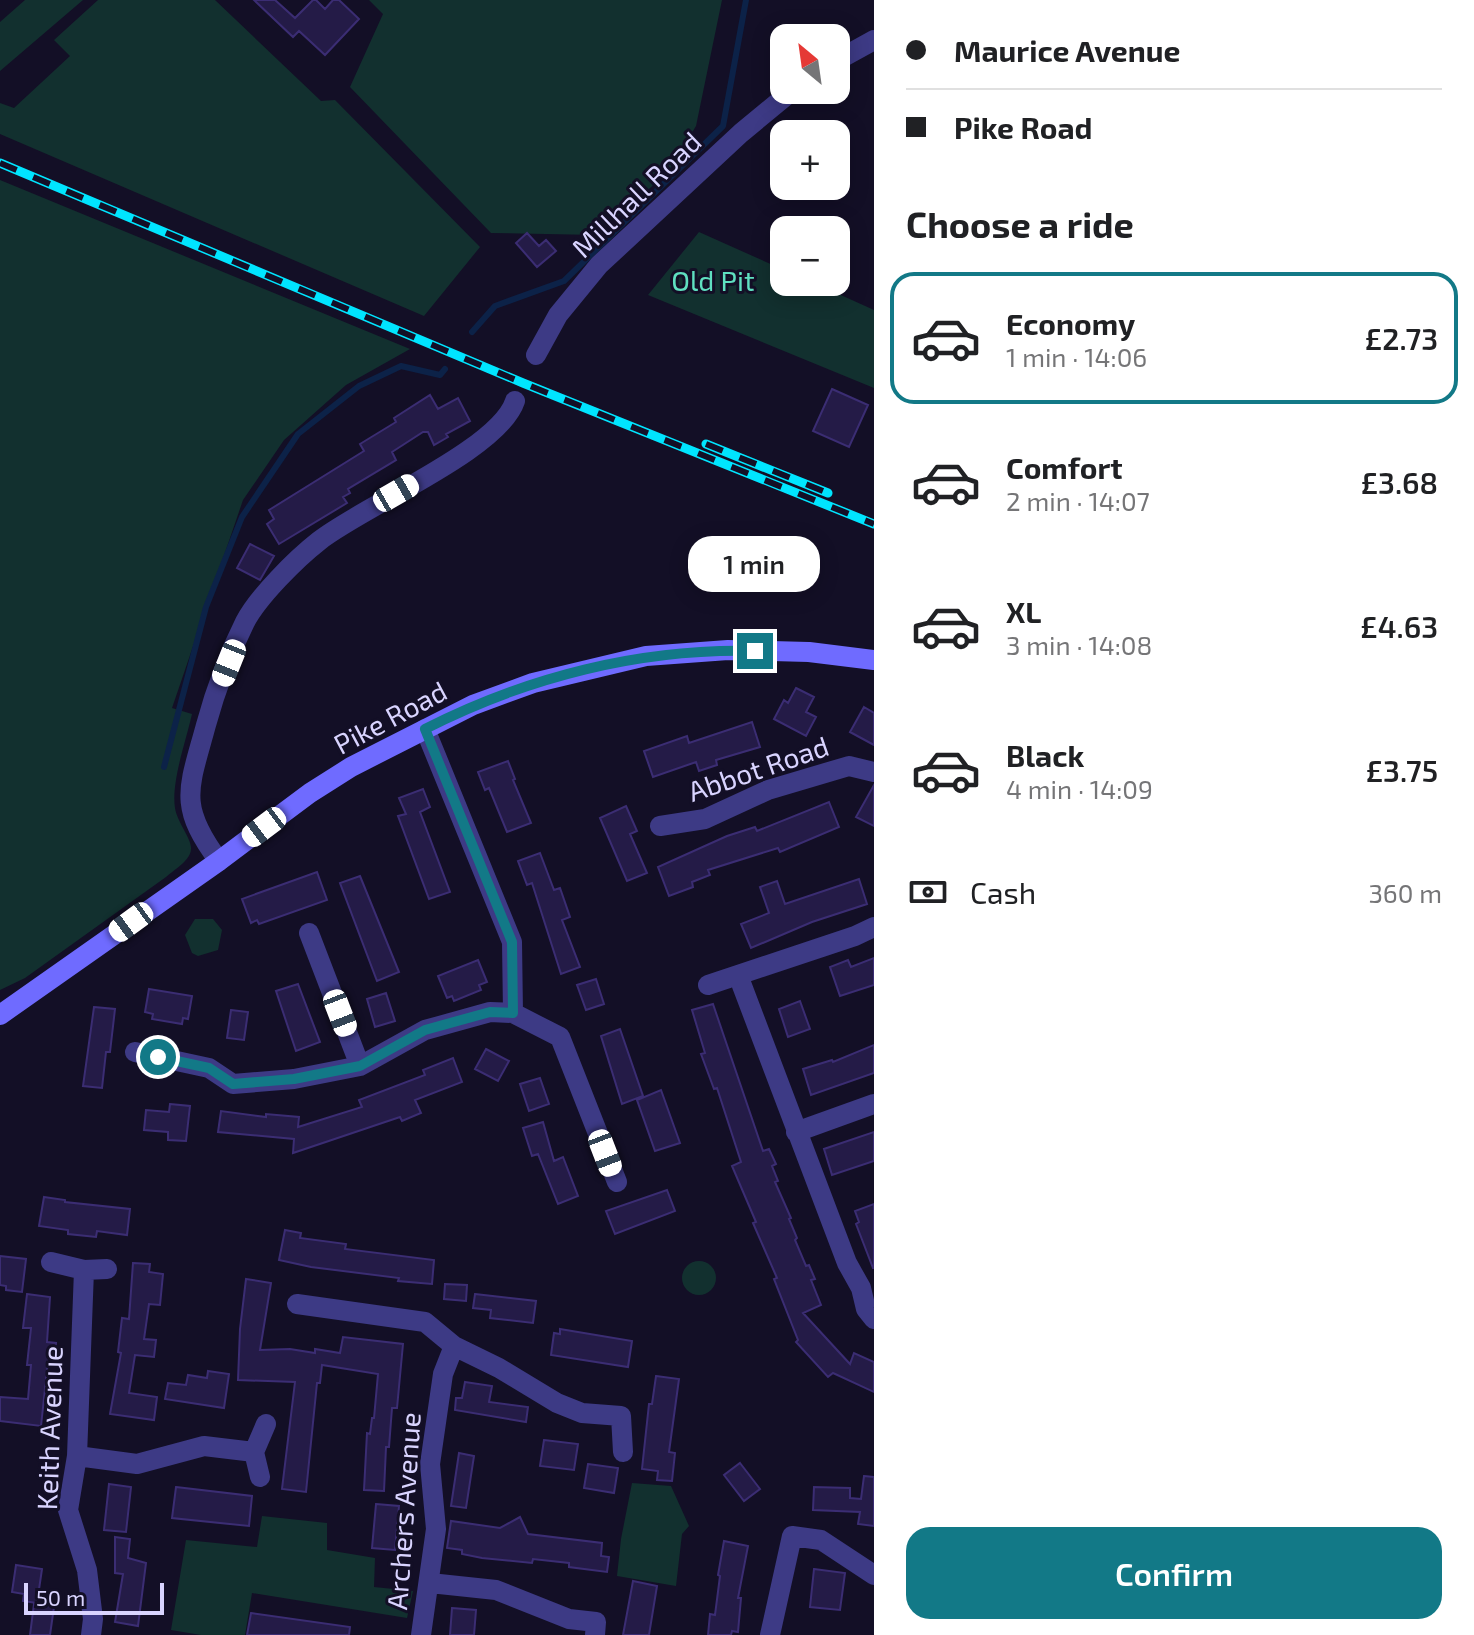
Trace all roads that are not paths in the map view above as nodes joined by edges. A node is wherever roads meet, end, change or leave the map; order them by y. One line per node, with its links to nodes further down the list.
1 (874, 40): 2 (street)
2 (850, 53)
3 (776, 104): 4 (street, Millhall Road)
4 (536, 355)
5 (515, 401): 10 (street)
6 (874, 660): 7 (street, Pike Road)
7 (425, 729): 10 (street, Pike Road); 15 (street)
8 (874, 772): 9 (street, Abbot Road)
9 (660, 826)
10 (219, 861): 16 (street, Pike Road)
11 (874, 927): 13 (street)
12 (309, 933): 18 (street)
13 (738, 975): 14 (street); 20 (street)
14 (708, 985)
15 (513, 1013): 18 (street); 21 (street)
16 (0, 1015)
17 (135, 1052): 18 (street)
18 (360, 1066)
19 (874, 1104): 20 (street)
20 (796, 1132): 25 (street)
21 (617, 1182)
22 (51, 1262): 24 (street)
23 (107, 1269): 24 (street)
24 (84, 1270): 32 (street, Keith Avenue)
25 (868, 1284): 27 (street)
26 (297, 1304): 28 (street)
27 (874, 1319)
28 (454, 1346): 31 (street); 35 (street, Archers Avenue)
29 (266, 1424): 30 (street)
30 (254, 1452): 32 (street); 33 (street)
31 (623, 1452)
32 (77, 1456): 36 (street, Keith Avenue)
33 (260, 1477)
34 (874, 1575): 39 (street)
35 (430, 1583): 37 (street, Archers Avenue); 38 (street)
36 (91, 1635)
37 (421, 1635)
38 (595, 1635)
39 (770, 1635)

